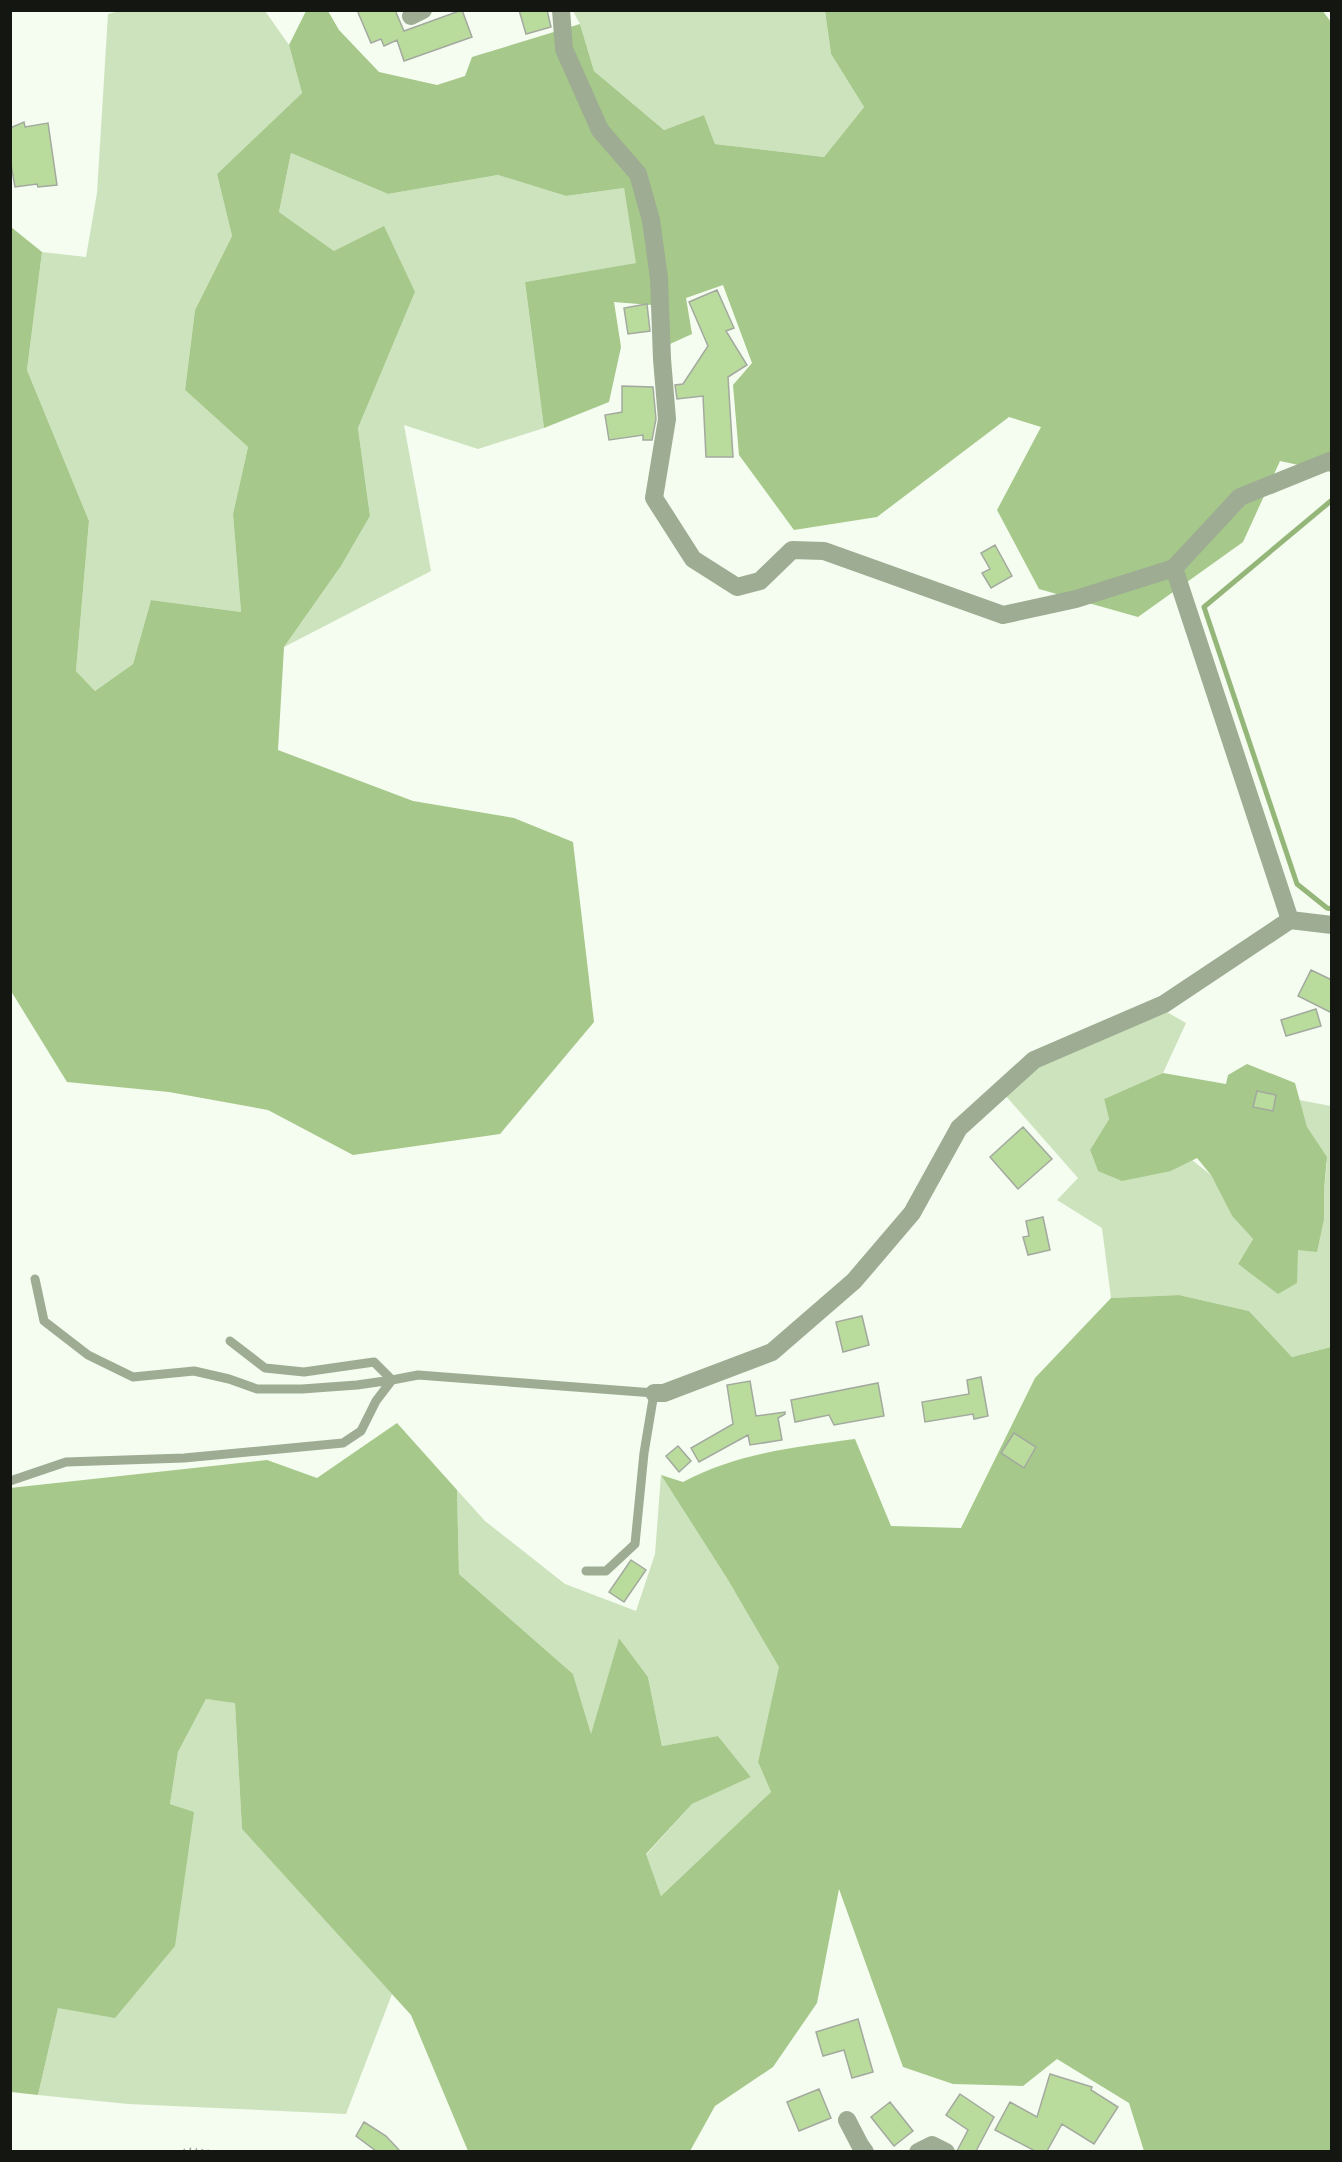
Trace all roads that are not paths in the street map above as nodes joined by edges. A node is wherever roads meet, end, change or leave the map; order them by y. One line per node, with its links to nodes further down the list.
1 (561, 10): 3 (street)
2 (1332, 460): 3 (street)
3 (1174, 568): 4 (street)
4 (1290, 920): 5 (street); 9 (street)
5 (1332, 925)
6 (34, 1279): 8 (lane)
7 (230, 1341): 8 (lane)
8 (392, 1380): 9 (lane); 10 (lane)
9 (654, 1393): 11 (lane)
10 (10, 1481)
11 (586, 1571)
12 (847, 2120): 13 (street)
13 (865, 2151)
14 (918, 2151): 15 (street)
15 (946, 2151)

